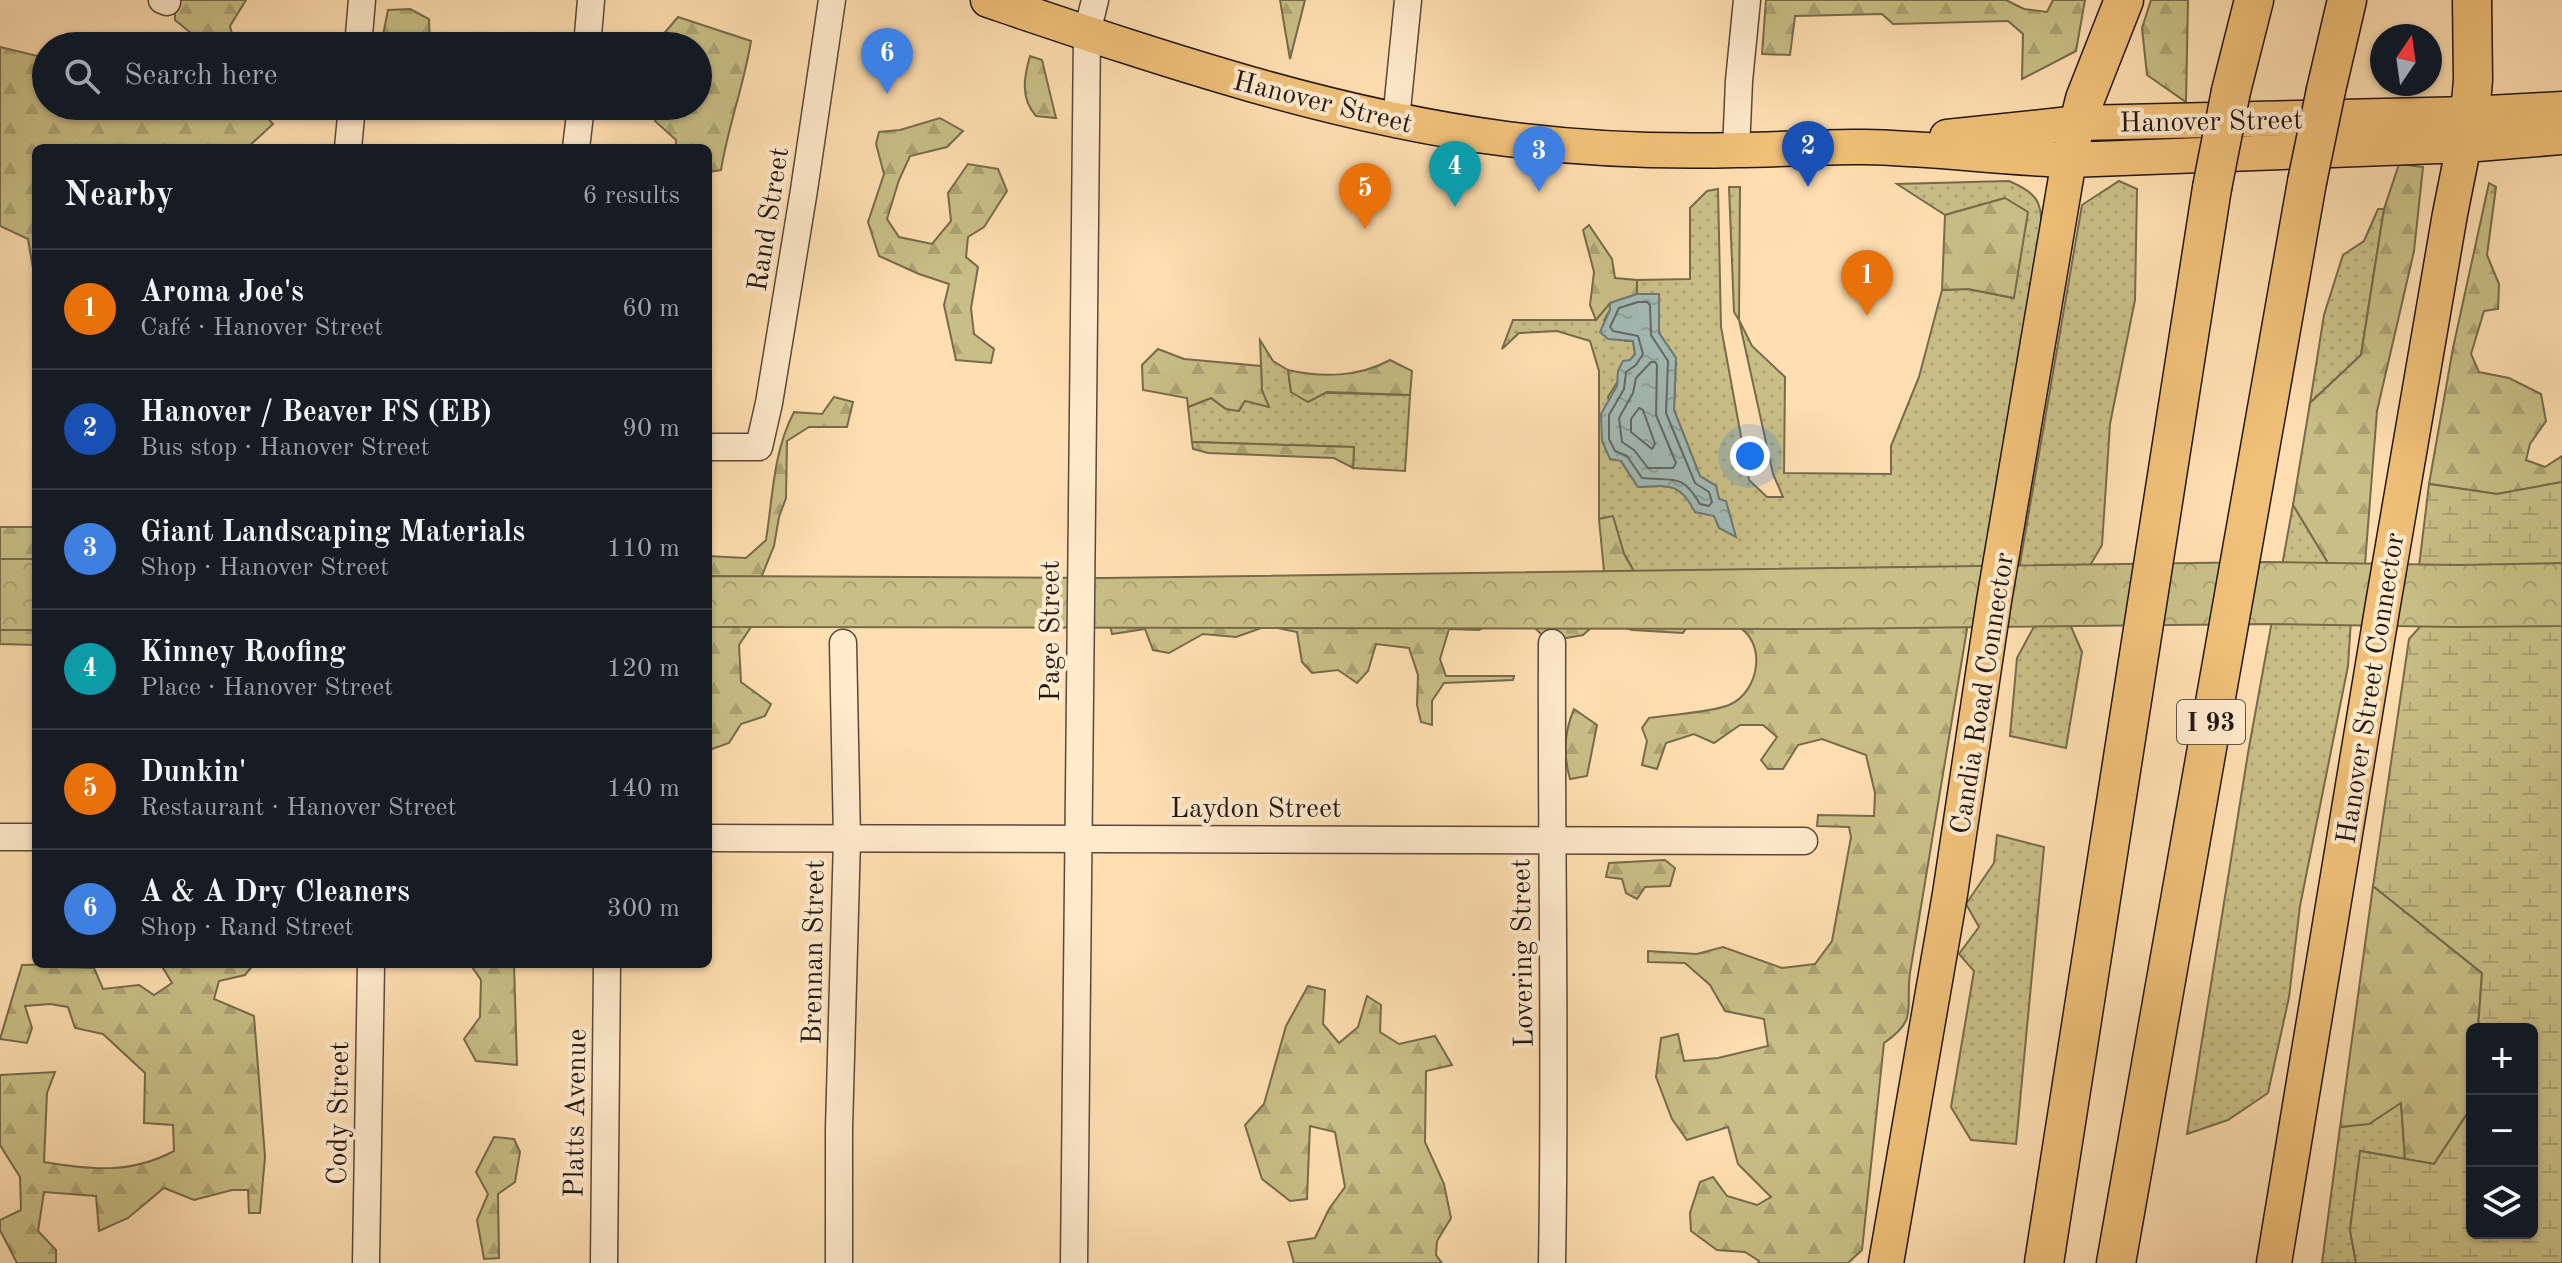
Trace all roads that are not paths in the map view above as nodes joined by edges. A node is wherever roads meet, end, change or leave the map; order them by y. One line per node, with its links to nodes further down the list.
1 (362, 0): 13 (street)
2 (591, 0): 14 (street)
3 (832, 0): 29 (street, Rand Street)
4 (988, 0): 15 (main road, Hanover Street)
5 (1095, 0): 15 (street, Page Street)
6 (1408, 0): 20 (street)
7 (1747, 0): 27 (street)
8 (2124, 0): 21 (highway)
9 (2240, 0): 16 (highway)
10 (2254, 0): 16 (highway)
11 (2347, 0): 48 (highway, I 93, bridge)
12 (2472, 0): 22 (highway)
13 (359, 32)
14 (588, 32)
15 (1087, 33): 20 (main road, Hanover Street); 36 (street, Page Street)
16 (2231, 91): 47 (highway, bridge)
17 (2562, 109): 22 (main road, Hanover Street)
18 (351, 120): 24 (street)
19 (579, 120): 25 (street)
20 (1396, 120): 27 (main road, Hanover Street)
21 (2079, 123): 22 (main road, Hanover Street); 26 (main road, Hanover Street); 28 (main road, Candia Road Connector)
22 (2467, 129): 23 (main road, Hanover Street); 28 (main road, Hanover Street); 49 (main road, Hanover Street Connector)
23 (2562, 137)
24 (348, 144)
25 (576, 144)
26 (1862, 147): 27 (main road, Hanover Street); 28 (main road, Hanover Street)
27 (1736, 150)
28 (2069, 160): 46 (main road, Candia Road Connector)
29 (712, 447)
30 (843, 643): 35 (street, Brennan Street)
31 (1552, 643): 37 (street, Lovering Street)
32 (0, 837): 33 (street)
33 (32, 837)
34 (712, 838): 35 (street, Laydon Street)
35 (847, 839): 36 (street, Laydon Street); 43 (street, Brennan Street)
36 (1079, 839): 37 (street, Laydon Street); 44 (street, Page Street)
37 (1551, 840): 38 (street, Laydon Street); 45 (street, Lovering Street)
38 (1804, 841)
39 (371, 968): 41 (street, Cody Street)
40 (607, 968): 42 (street, Platts Avenue)
41 (366, 1263)
42 (604, 1263)
43 (839, 1263)
44 (1074, 1263)
45 (1552, 1263)
46 (1886, 1263)
47 (2044, 1263)
48 (2116, 1263)
49 (2274, 1263)

